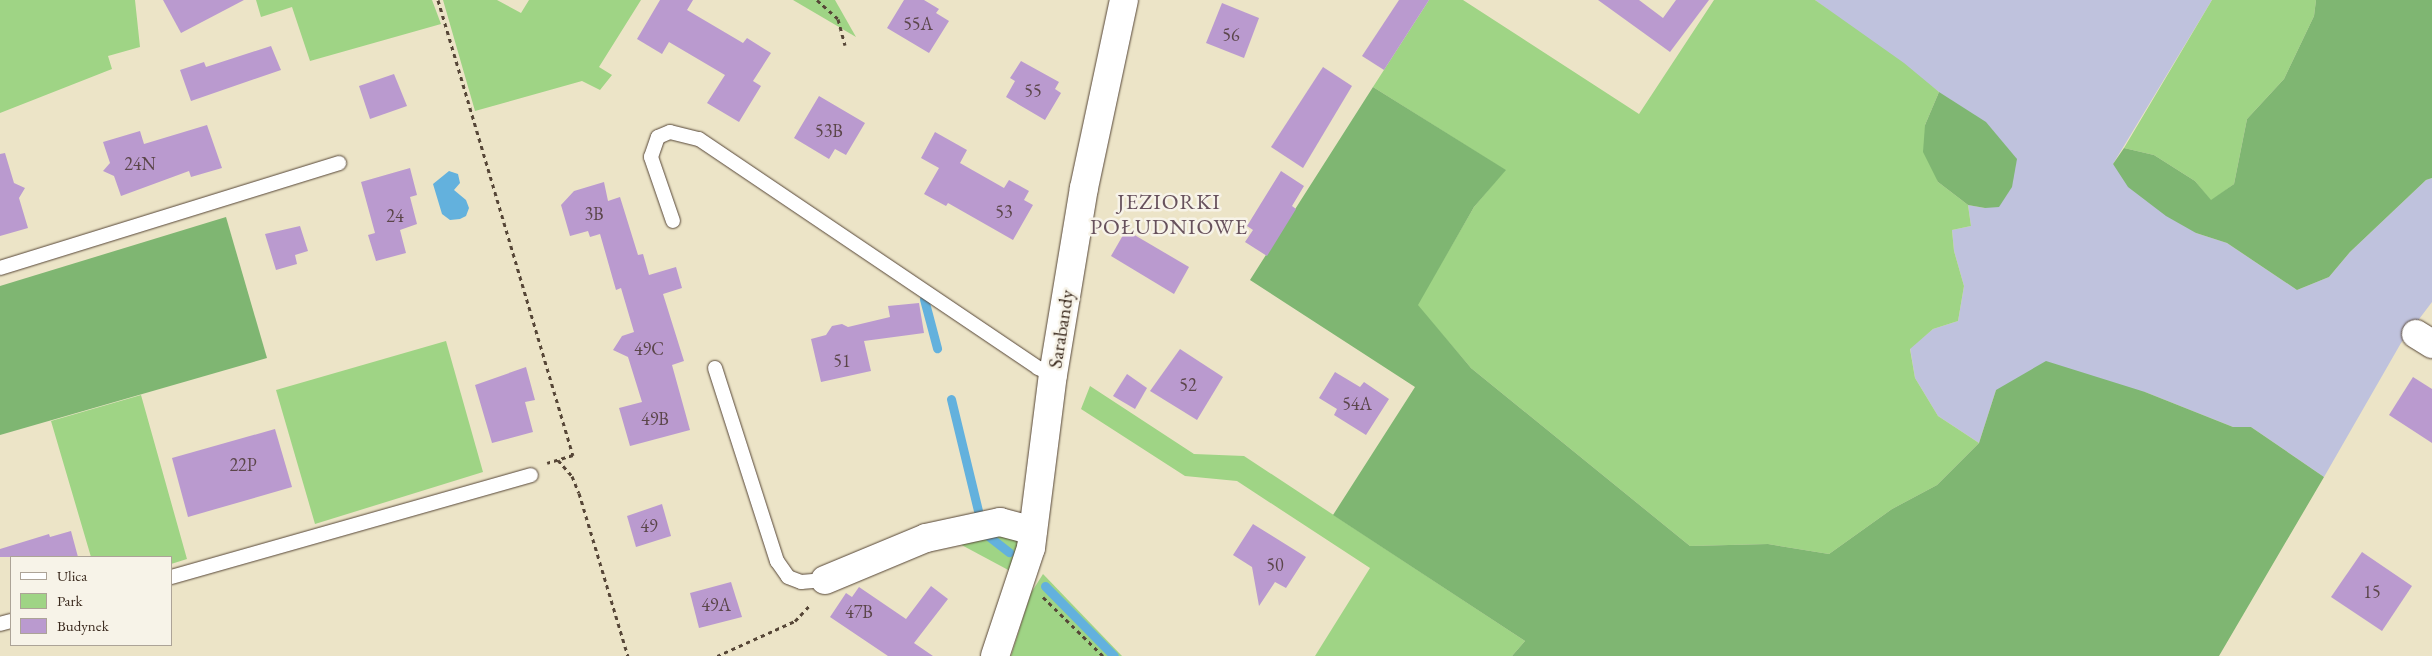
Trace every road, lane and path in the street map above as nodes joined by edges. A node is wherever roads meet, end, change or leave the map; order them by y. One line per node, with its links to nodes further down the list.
1 (438, 0): 15 (path)
2 (817, 0): 4 (path)
3 (1124, 0): 9 (street, Sarabandy)
4 (845, 45)
5 (339, 163): 7 (lane)
6 (674, 222): 9 (lane)
7 (0, 268)
8 (715, 368): 14 (lane)
9 (1053, 375): 11 (street, Sarabandy)
10 (531, 475): 12 (lane)
11 (1033, 531): 13 (street, Sarabandy); 14 (street)
12 (172, 577)
13 (1022, 577): 17 (street, Sarabandy); 18 (path)
14 (825, 580): 16 (path)
15 (628, 656)
16 (717, 656)
17 (996, 656)
18 (1103, 656)

